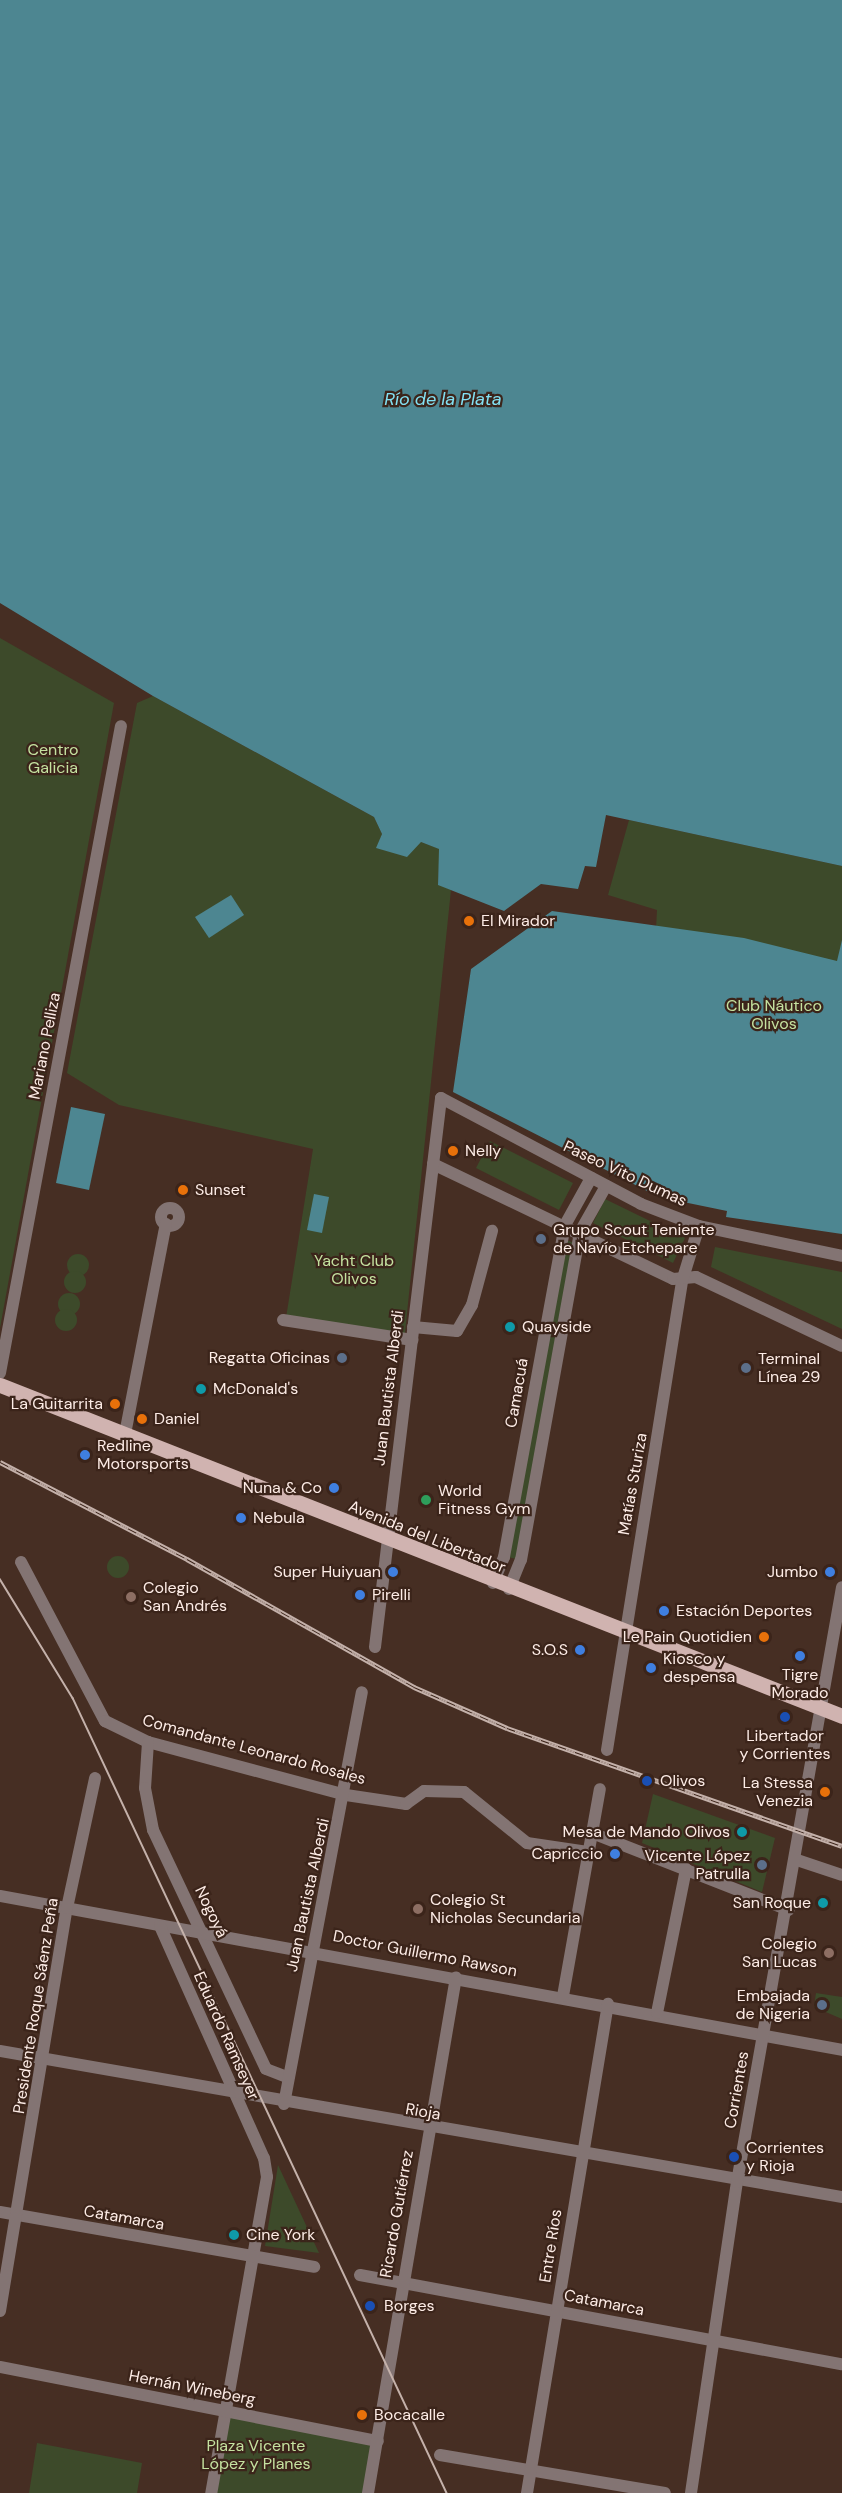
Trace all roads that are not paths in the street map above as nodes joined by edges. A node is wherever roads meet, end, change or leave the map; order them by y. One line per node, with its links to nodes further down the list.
1 (121, 726): 18 (street, Mariano Pelliza)
2 (441, 1098): 3 (street, Juan Bautista Alberdi); 4 (street, Paseo Vito Dumas)
3 (433, 1164): 6 (street); 16 (street, Juan Bautista Alberdi)
4 (591, 1178): 5 (street, Paseo Vito Dumas); 6 (street, Camacuá)
5 (606, 1186): 7 (street, Paseo Vito Dumas); 10 (street, Camacuá)
6 (565, 1225): 10 (street); 14 (street, Camacuá)
7 (699, 1226): 11 (street, Paseo Vito Dumas); 12 (street, Matías Sturiza)
8 (169, 1227): 20 (street)
9 (492, 1231): 16 (street)
10 (580, 1232): 12 (street); 15 (street, Camacuá)
11 (842, 1256)
12 (684, 1278): 17 (street); 28 (street, Matías Sturiza)
13 (283, 1320): 16 (street)
14 (546, 1328): 15 (street); 21 (street, Camacuá)
15 (562, 1331): 22 (street, Camacuá)
16 (412, 1333): 23 (street, Juan Bautista Alberdi)
17 (842, 1346)
18 (0, 1373)
19 (0, 1385): 20 (main road, Avenida del Libertador)
20 (125, 1434): 23 (main road, Avenida del Libertador)
21 (517, 1487): 22 (street); 25 (street, Camacuá)
22 (533, 1491): 27 (street, Camacuá)
23 (387, 1540): 25 (main road, Avenida del Libertador); 29 (street, Juan Bautista Alberdi)
24 (21, 1562): 33 (street, Comandante Leonardo Rosales)
25 (493, 1583): 27 (main road, Avenida del Libertador)
26 (842, 1587): 31 (street, Corrientes)
27 (509, 1589): 28 (main road, Avenida del Libertador)
28 (624, 1633): 31 (main road, Avenida del Libertador); 34 (street, Matías Sturiza)
29 (375, 1647)
30 (362, 1692): 37 (street, Juan Bautista Alberdi)
31 (820, 1708): 32 (main road, Avenida del Libertador); 40 (street, Corrientes)
32 (842, 1716)
33 (148, 1742): 37 (street, Comandante Leonardo Rosales); 47 (street, Nogoyá)
34 (608, 1750)
35 (95, 1778): 44 (street, Presidente Roque Sáenz Peña)
36 (600, 1789): 38 (street)
37 (346, 1795): 39 (street, Comandante Leonardo Rosales); 48 (street, Juan Bautista Alberdi)
38 (592, 1833): 39 (street); 41 (street)
39 (589, 1852): 50 (street)
40 (797, 1860): 42 (street); 45 (street, Corrientes)
41 (686, 1869): 45 (street); 52 (street)
42 (842, 1875)
43 (0, 1896): 44 (street, Doctor Guillermo Rawson)
44 (67, 1908): 46 (street, Doctor Guillermo Rawson); 56 (street, Presidente Roque Sáenz Peña)
45 (788, 1910): 53 (street, Corrientes)
46 (160, 1926): 47 (street, Doctor Guillermo Rawson); 58 (street, Eduardo Ramseyer)
47 (202, 1931): 48 (street, Doctor Guillermo Rawson); 57 (street, Nogoyá)
48 (313, 1950): 49 (street, Doctor Guillermo Rawson); 57 (street, Juan Bautista Alberdi)
49 (456, 1977): 50 (street, Doctor Guillermo Rawson); 60 (street, Ricardo Gutiérrez)
50 (563, 1996): 51 (street, Doctor Guillermo Rawson)
51 (608, 2004): 52 (street, Doctor Guillermo Rawson); 61 (street, Entre Ríos)
52 (657, 2013): 53 (street, Doctor Guillermo Rawson)
53 (764, 2035): 54 (street, Doctor Guillermo Rawson); 62 (street, Corrientes)
54 (842, 2050)
55 (0, 2051): 56 (street, Rioja)
56 (45, 2060): 58 (street, Rioja); 65 (street, Presidente Roque Sáenz Peña)
57 (287, 2077): 59 (street, Juan Bautista Alberdi)
58 (233, 2096): 59 (street, Rioja); 66 (street, Eduardo Ramseyer)
59 (284, 2104): 60 (street, Rioja)
60 (429, 2129): 61 (street, Rioja); 69 (street, Ricardo Gutiérrez)
61 (583, 2156): 62 (street, Rioja); 70 (street, Entre Ríos)
62 (737, 2182): 63 (street, Rioja); 72 (street, Corrientes)
63 (842, 2197)
64 (0, 2212): 65 (street, Catamarca)
65 (17, 2216): 66 (street, Catamarca); 71 (street, Presidente Roque Sáenz Peña)
66 (254, 2258): 67 (street, Catamarca); 75 (street)
67 (314, 2267)
68 (360, 2275): 69 (street, Catamarca)
69 (401, 2283): 70 (street, Catamarca); 76 (street, Ricardo Gutiérrez)
70 (557, 2310): 72 (street, Catamarca); 78 (street, Entre Ríos)
71 (0, 2311)
72 (715, 2342): 73 (street, Catamarca); 83 (street, Corrientes)
73 (842, 2364)
74 (0, 2367): 75 (street, Hernán Wineberg)
75 (224, 2411): 76 (street, Hernán Wineberg); 79 (street)
76 (378, 2441): 80 (street, Ricardo Gutiérrez)
77 (440, 2455): 78 (street)
78 (531, 2467): 81 (street, Entre Ríos); 82 (street)
79 (211, 2493)
80 (368, 2493)
81 (527, 2493)
82 (665, 2493)
83 (691, 2493)

